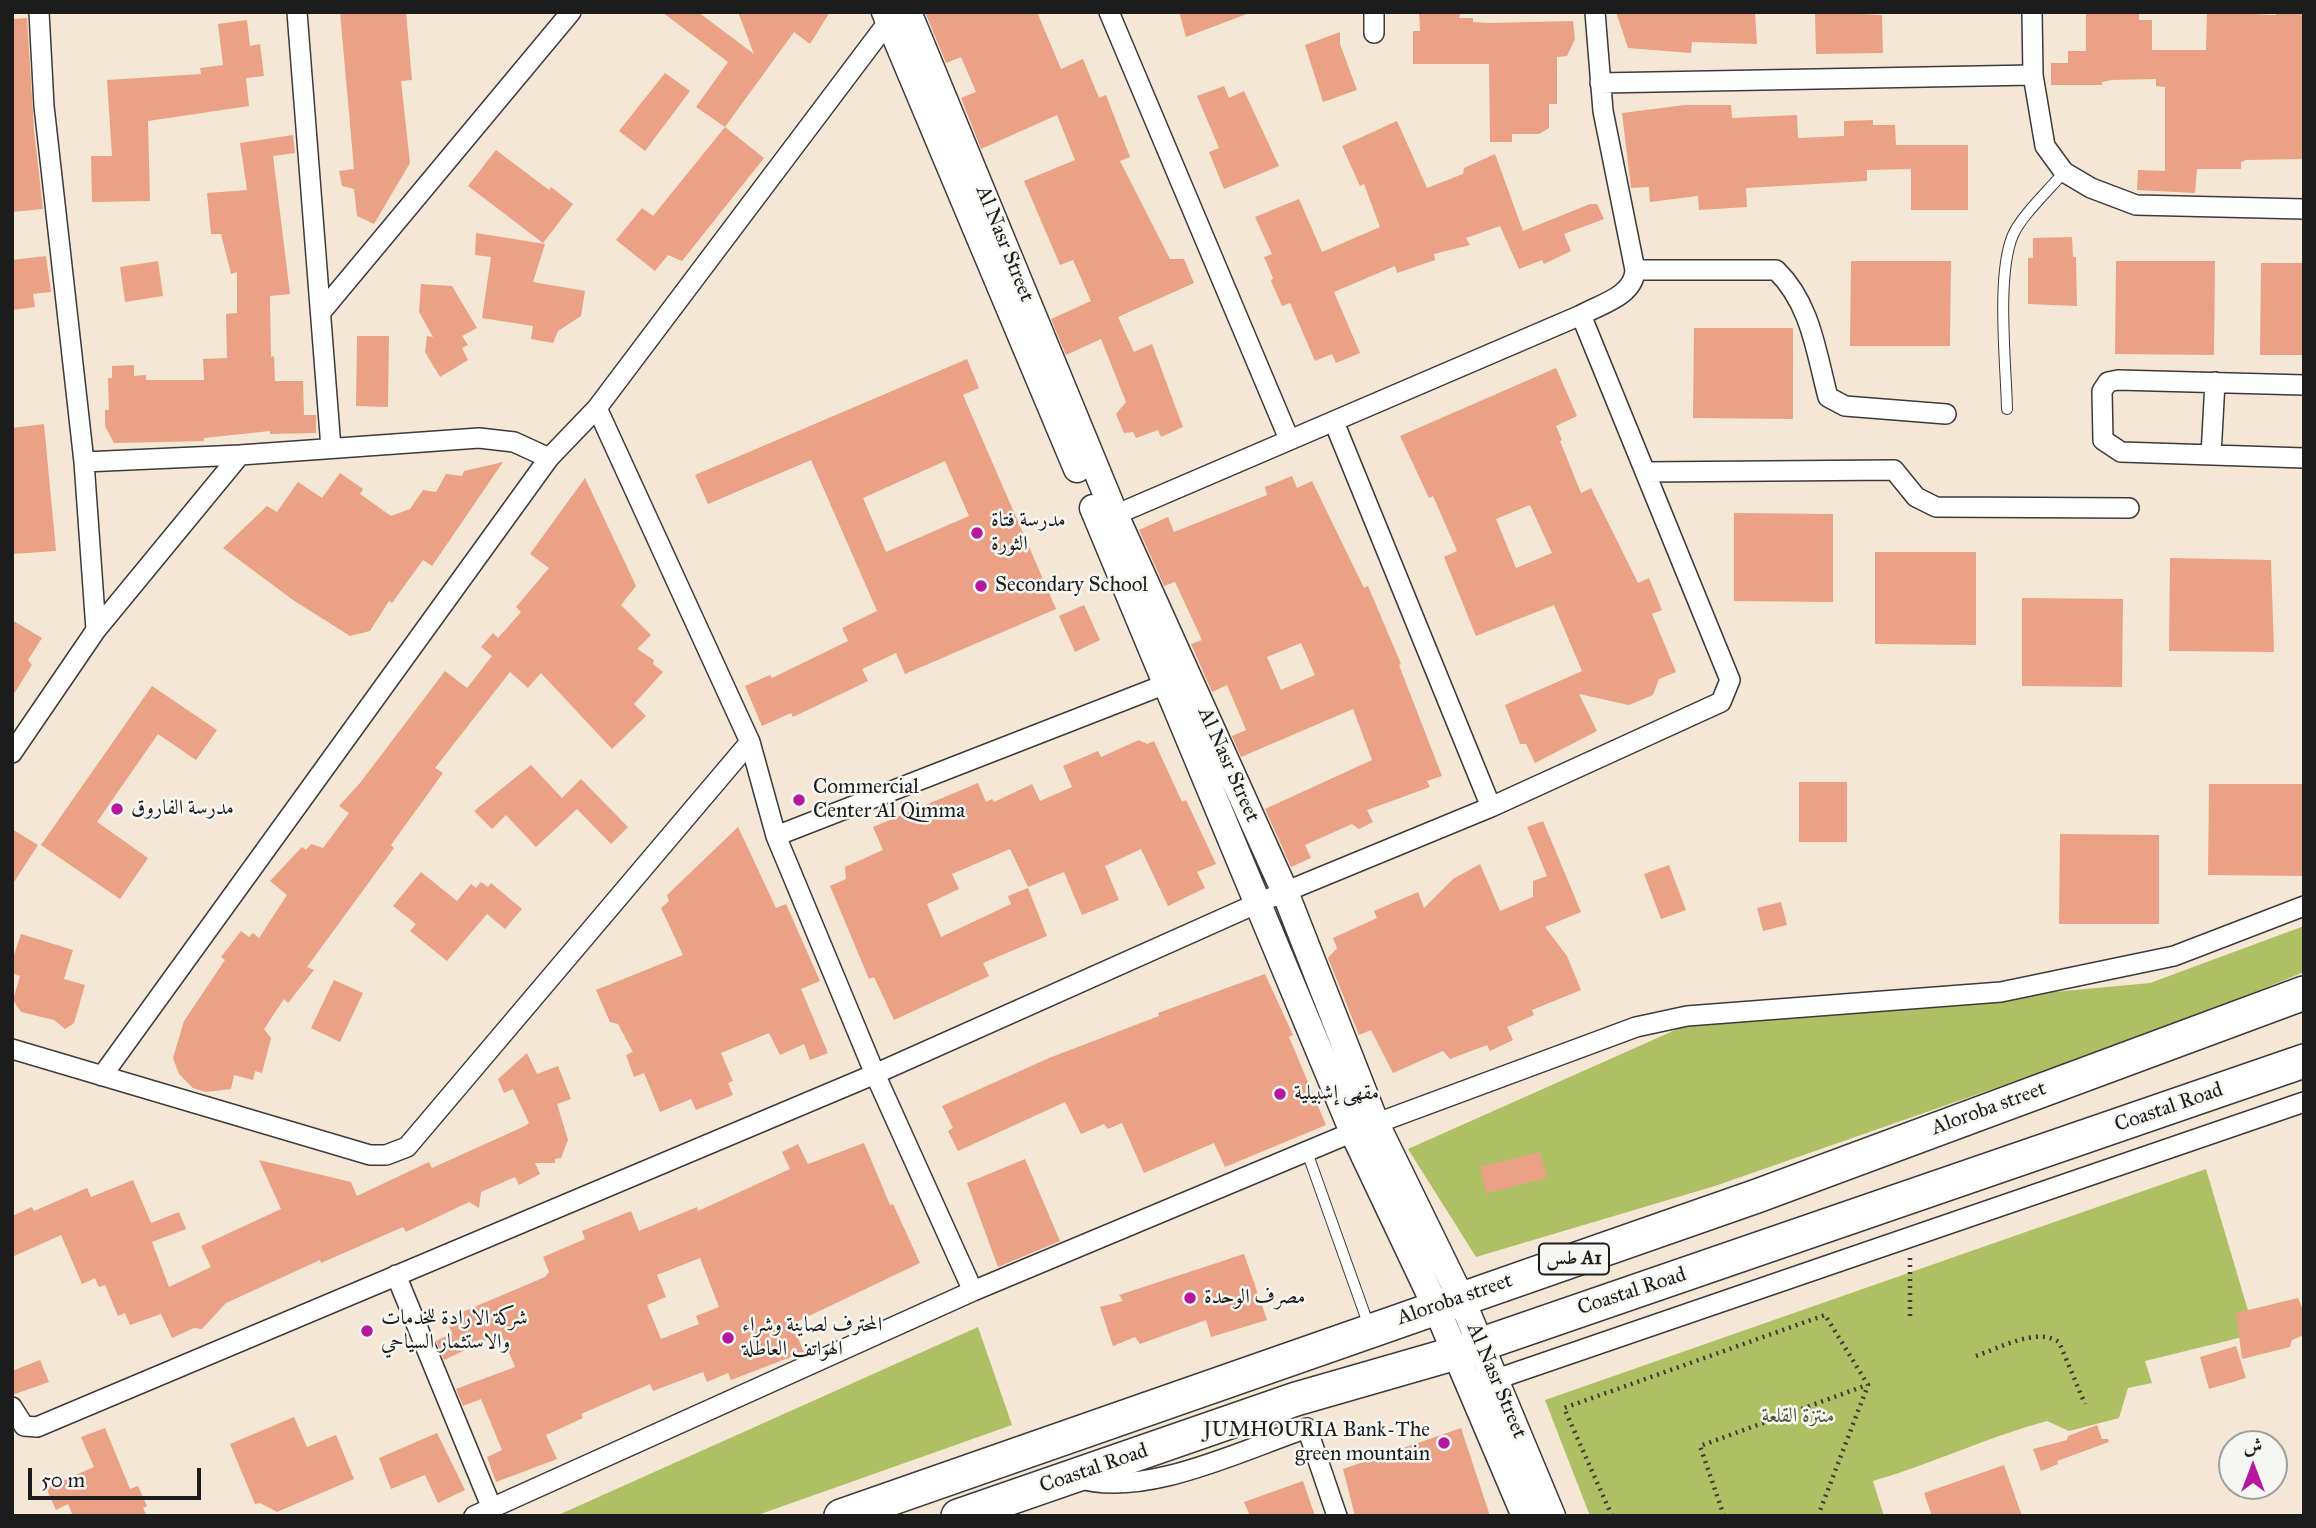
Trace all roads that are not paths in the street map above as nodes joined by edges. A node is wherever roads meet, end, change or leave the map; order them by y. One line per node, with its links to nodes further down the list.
1 (39, 12): 29 (street)
2 (297, 12): 15 (street)
3 (1109, 12): 23 (street)
4 (1374, 12): 9 (street)
5 (1595, 12): 11 (street)
6 (2032, 12): 10 (street)
7 (895, 15): 19 (street); 32 (street, Al Nasr Street); 34 (street, Al Nasr Street)
8 (562, 17): 15 (street)
9 (1374, 33)
10 (2033, 75): 11 (street); 12 (street)
11 (1600, 83): 14 (street)
12 (2064, 172): 13 (street); 20 (lane)
13 (2304, 209)
14 (1635, 270): 16 (street); 21 (street)
15 (322, 311): 24 (street)
16 (1581, 315): 22 (street); 30 (street)
17 (2215, 382): 18 (street); 26 (street); 26 (street)
18 (2304, 385)
19 (597, 408): 27 (street); 35 (street)
20 (2007, 409)
21 (1946, 414)
22 (1334, 422): 23 (street); 37 (street)
23 (1289, 439): 32 (street)
24 (331, 449): 25 (street); 27 (street)
25 (240, 455): 29 (street); 33 (street)
26 (2211, 455): 28 (street)
27 (549, 458): 46 (street)
28 (2304, 458)
29 (84, 461): 33 (street)
30 (1645, 472): 31 (street); 37 (street)
31 (2129, 508)
32 (1115, 515): 39 (street, Al Nasr Street)
33 (96, 630): 36 (street)
34 (1166, 684): 38 (street); 40 (street, Al Nasr Street)
35 (750, 742): 38 (street); 46 (street)
36 (12, 753)
37 (1491, 807): 39 (street)
38 (776, 836): 45 (street)
39 (1285, 892): 40 (street); 48 (street, Al Nasr Street)
40 (1258, 903): 45 (street); 48 (street, Al Nasr Street)
41 (2304, 906): 48 (street)
42 (2304, 993): 52 (highway, Aloroba street / طس A1)
43 (12, 1049): 46 (street)
44 (2304, 1061): 54 (highway, Coastal Road / طس A1)
45 (875, 1074): 50 (street); 51 (street)
46 (102, 1076)
47 (2304, 1102): 55 (street)
48 (1365, 1128): 49 (street); 52 (street, Al Nasr Street)
49 (1307, 1152): 51 (street); 53 (lane)
50 (396, 1275): 56 (street); 58 (street)
51 (973, 1291): 58 (street)
52 (1449, 1302): 53 (highway, Aloroba street / طس A1); 54 (street, Al Nasr Street)
53 (1370, 1330): 61 (highway, Aloroba street / طس A1)
54 (1468, 1348): 55 (street, Al Nasr Street); 57 (highway, Coastal Road / طس A1)
55 (1483, 1383): 59 (street, Al Nasr Street); 64 (street, Al Nasr Street)
56 (12, 1407)
57 (1072, 1477): 62 (highway, Coastal Road / طس A1); 63 (street)
58 (491, 1506): 60 (street)
59 (1523, 1515)
60 (474, 1516)
61 (841, 1516)
62 (958, 1516)
63 (1337, 1516)
64 (1552, 1516)

